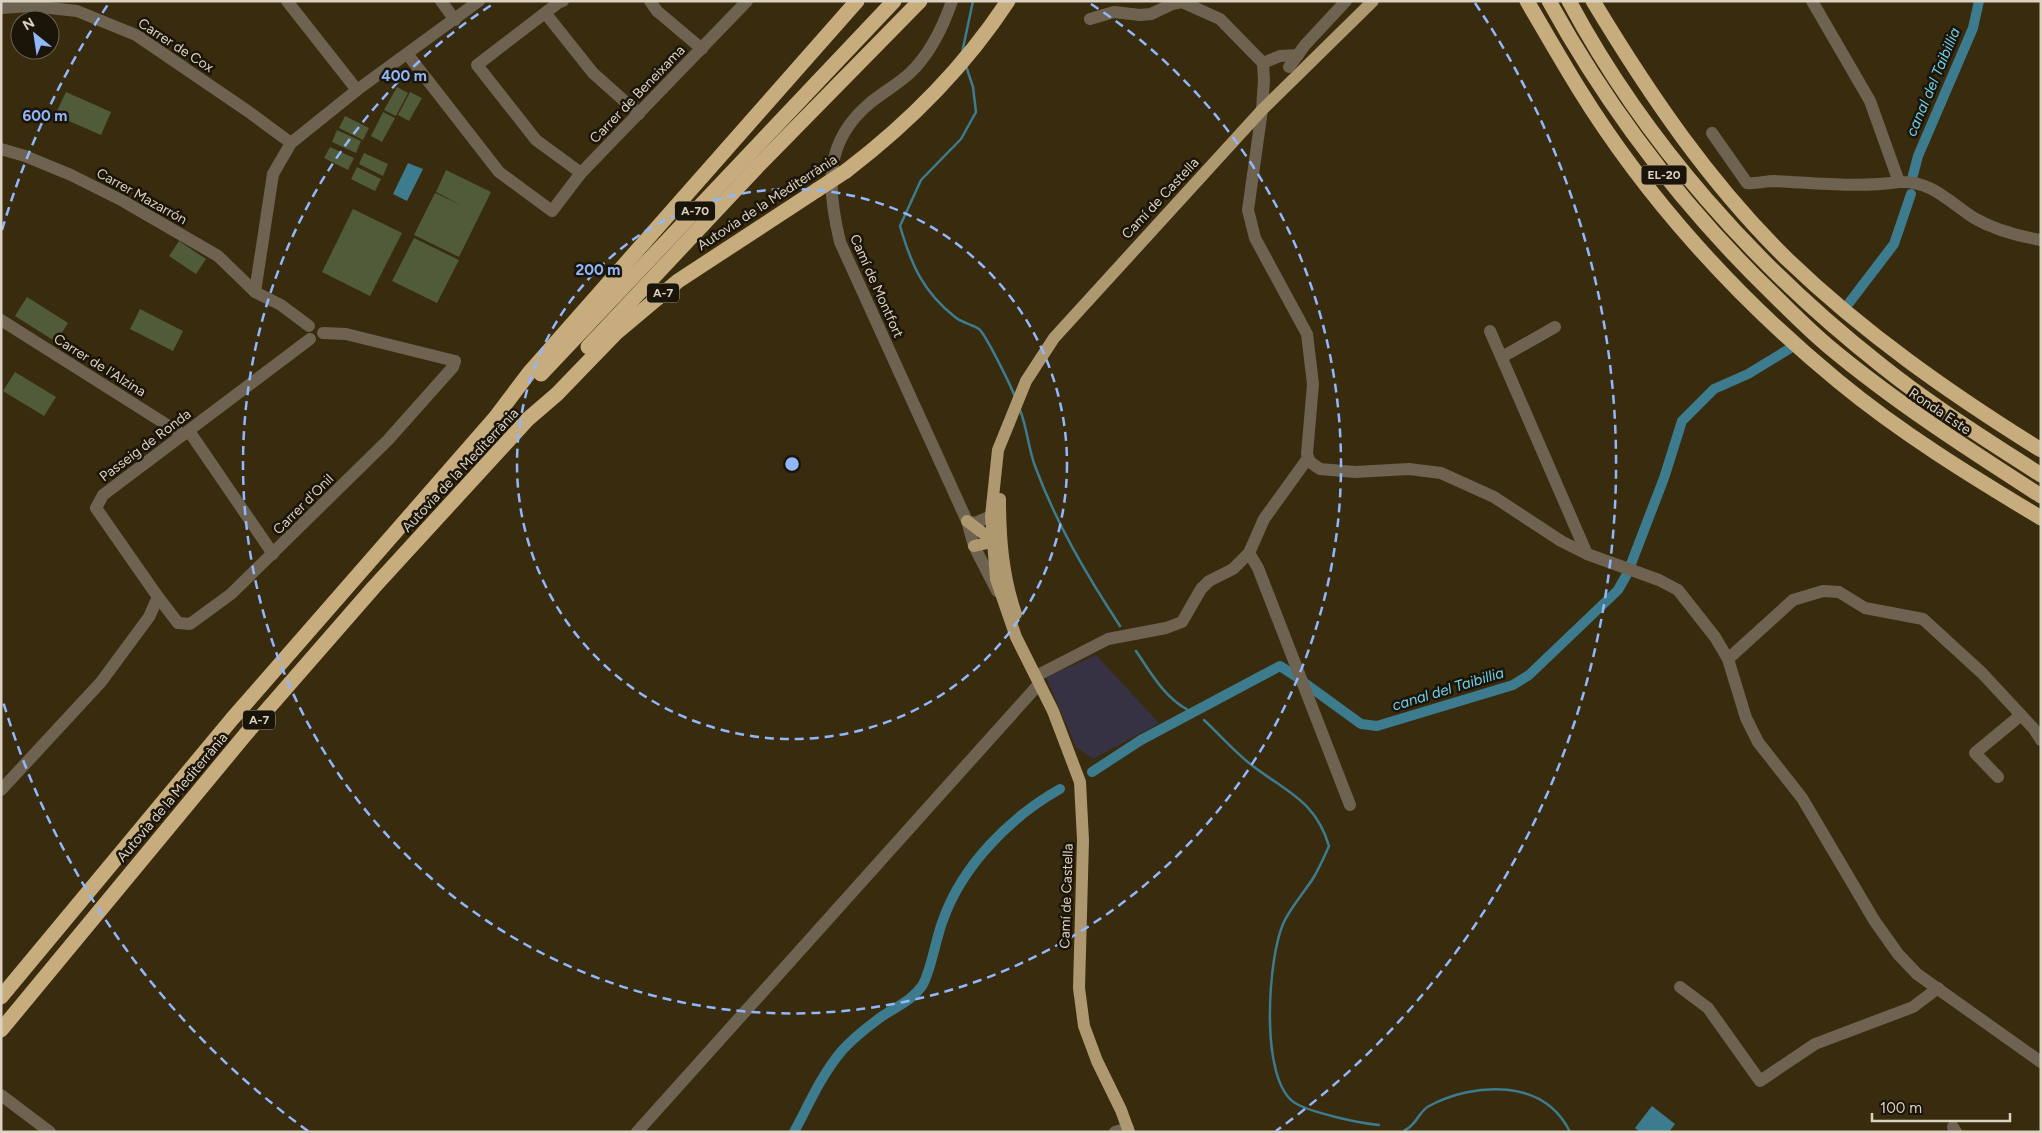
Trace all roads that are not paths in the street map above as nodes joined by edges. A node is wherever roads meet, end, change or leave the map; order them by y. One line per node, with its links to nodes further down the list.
1 (287, 1): 28 (street)
2 (441, 1): 22 (street)
3 (480, 1): 22 (street)
4 (650, 1): 23 (street)
5 (747, 1): 23 (street, Carrer de Beneixama)
6 (858, 1): 44 (highway, Autovia de la Mediterrània / A-7)
7 (894, 1): 44 (highway, A-70)
8 (920, 1): 45 (highway, A-70)
9 (952, 1): 55 (street, Camí de Montfort)
10 (1008, 1): 45 (highway, Autovia de la Mediterrània / A-7, bridge)
11 (1346, 1): 25 (street)
12 (1373, 1): 29 (main road, Camí de Castella)
13 (1527, 1): 54 (highway)
14 (1549, 1): 52 (highway, Ronda Este / EL-20)
15 (1569, 1): 50 (highway, Ronda Este / EL-20)
16 (1593, 1): 48 (highway)
17 (1812, 1): 35 (street)
18 (559, 2): 20 (street)
19 (1, 8): 32 (street, Carrer de Cox)
20 (546, 14): 30 (street); 34 (street)
21 (1090, 19): 26 (street)
22 (455, 20): 24 (street)
23 (702, 49): 30 (street, Carrer de Beneixama)
24 (408, 55): 28 (street); 34 (street, Carrer de Beneixama)
25 (1298, 55): 26 (street); 27 (street)
26 (1263, 63): 29 (street)
27 (1289, 67)
28 (357, 90): 32 (street)
29 (1262, 110): 47 (main road, Camí de Castella); 49 (street)
30 (639, 114): 34 (street, Carrer de Beneixama)
31 (1712, 133): 35 (street)
32 (291, 143): 37 (street)
33 (1, 149): 37 (street, Carrer Mazarrón)
34 (580, 173)
35 (1898, 182): 36 (street)
36 (2041, 240)
37 (255, 292): 41 (street)
38 (1, 320): 46 (street, Carrer de l'Alzina)
39 (1555, 326): 42 (street)
40 (1490, 331): 42 (street)
41 (309, 333): 43 (street, Passeig de Ronda); 46 (street, Passeig de Ronda)
42 (1502, 357): 60 (street)
43 (455, 361): 59 (street, Carrer d'Onil)
44 (495, 418): 72 (highway, Autovia de la Mediterrània / A-7)
45 (528, 419): 73 (highway, Autovia de la Mediterrània / A-7)
46 (186, 433): 59 (street, Carrer de l'Alzina); 61 (street, Passeig de Ronda)
47 (1003, 440): 51 (main road, Camí de Castella); 53 (main road, Camí de Castella)
48 (2041, 450)
49 (1308, 458): 58 (street); 60 (street)
50 (2041, 475)
51 (1000, 491): 56 (main road); 62 (main road, Camí de Castella)
52 (2041, 496)
53 (991, 516): 55 (street); 56 (main road, Camí de Castella)
54 (2041, 518)
55 (967, 521): 56 (main road); 57 (street, Camí de Montfort)
56 (992, 542): 57 (main road); 62 (main road, Camí de Castella)
57 (974, 546): 62 (street, Camí de Montfort)
58 (1248, 553): 64 (street); 69 (street)
59 (273, 554): 61 (street, Carrer d'Onil)
60 (1587, 554): 63 (street)
61 (158, 597): 68 (street)
62 (1005, 597): 64 (main road, Camí de Castella)
63 (1728, 659): 65 (street); 71 (street)
64 (1037, 680): 76 (main road, Camí de Castella); 78 (street)
65 (2021, 715): 66 (street); 67 (street)
66 (2041, 740)
67 (1998, 777)
68 (1, 790)
69 (1350, 805)
70 (1680, 988): 71 (street)
71 (1938, 988): 74 (street)
72 (1, 997)
73 (1, 1030)
74 (2041, 1062)
75 (1, 1094): 77 (street)
76 (1124, 1131)
77 (50, 1132)
78 (637, 1132)

